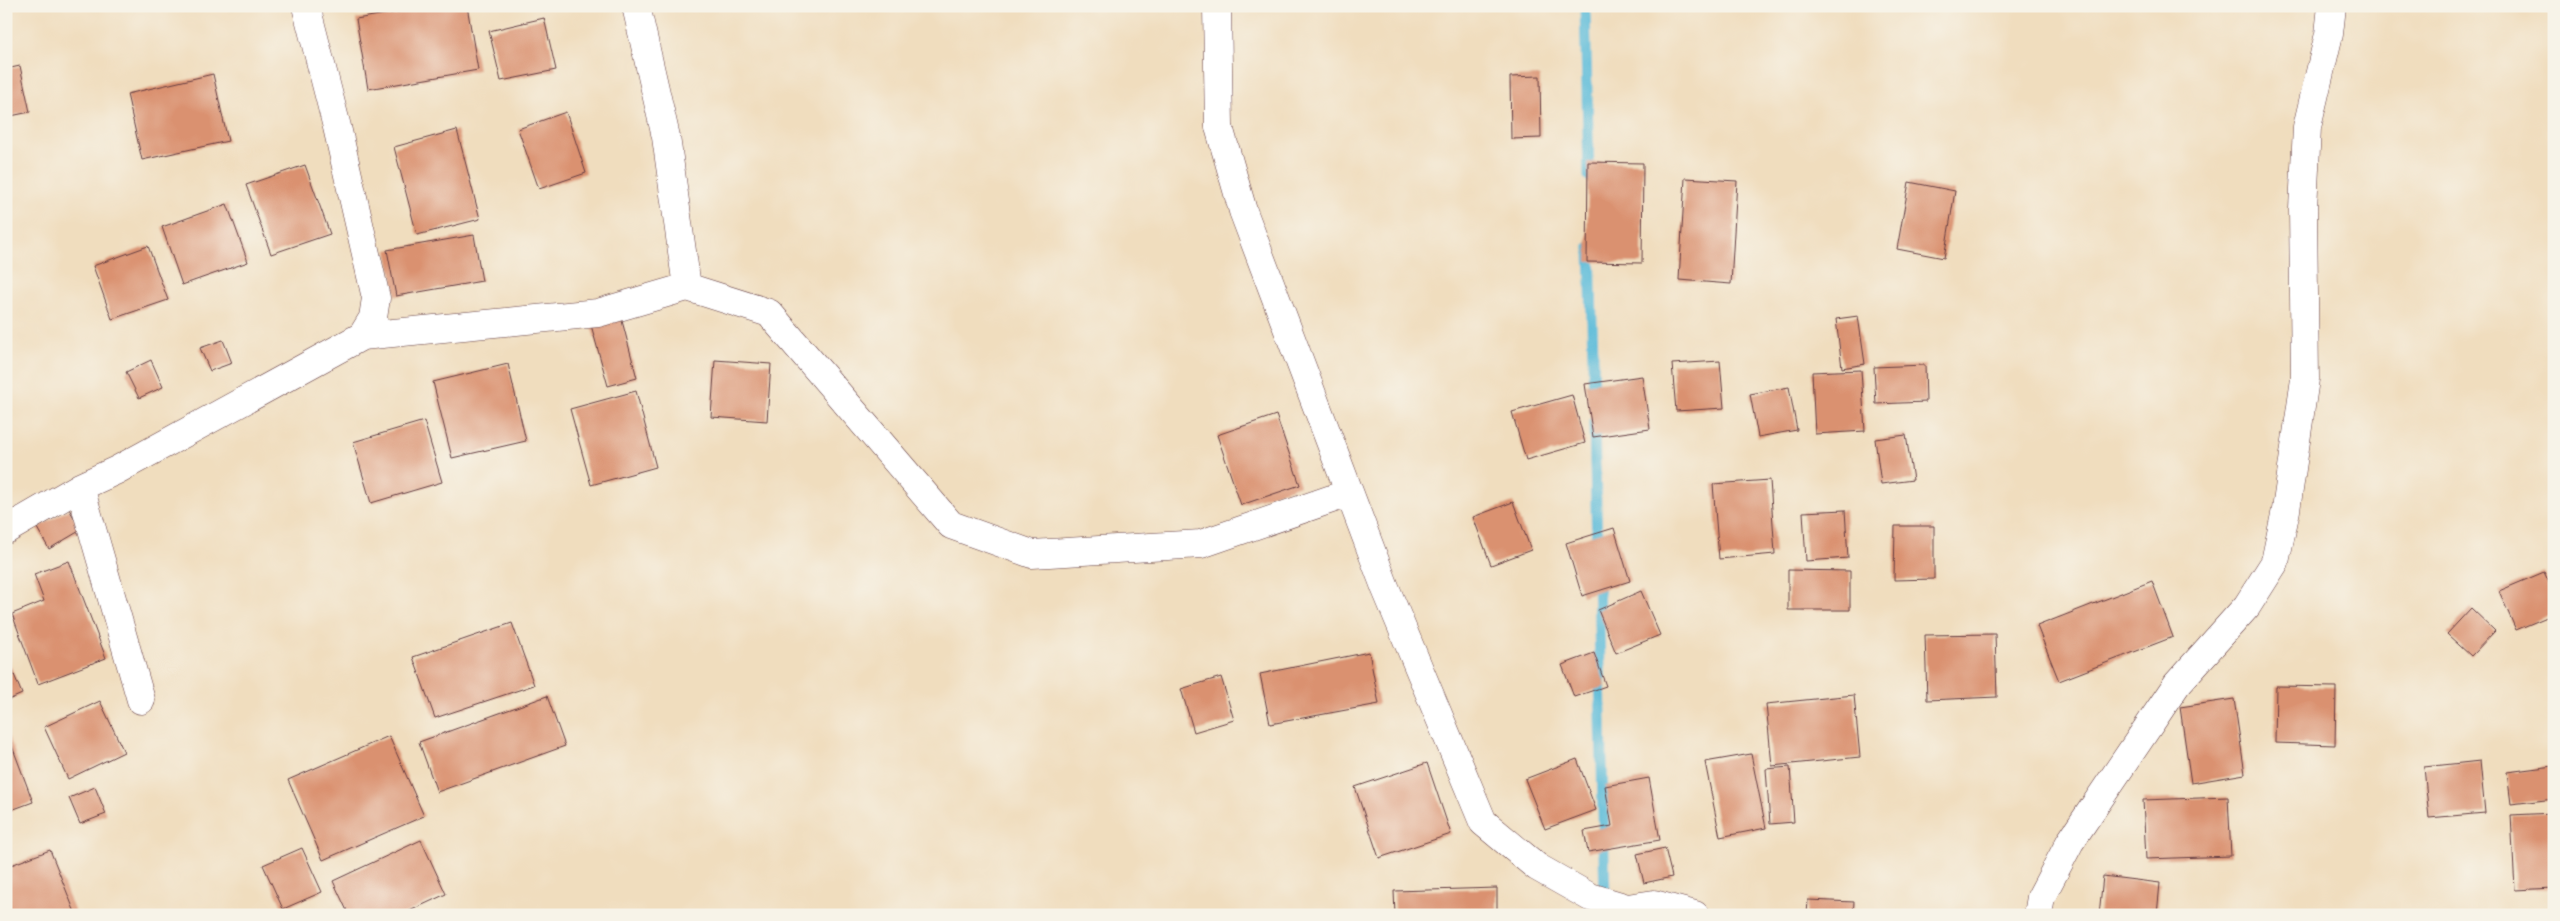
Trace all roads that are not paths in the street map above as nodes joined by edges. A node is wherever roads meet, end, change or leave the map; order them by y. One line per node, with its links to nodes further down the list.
1 (306, 6): 6 (street)
2 (636, 6): 5 (street)
3 (1216, 6): 8 (street)
4 (2332, 6): 12 (street)
5 (687, 287): 6 (street); 8 (street)
6 (362, 336): 7 (street)
7 (80, 487): 9 (street); 10 (street)
8 (1350, 493): 11 (street)
9 (6, 530)
10 (141, 700)
11 (1695, 915)
12 (2038, 915)

